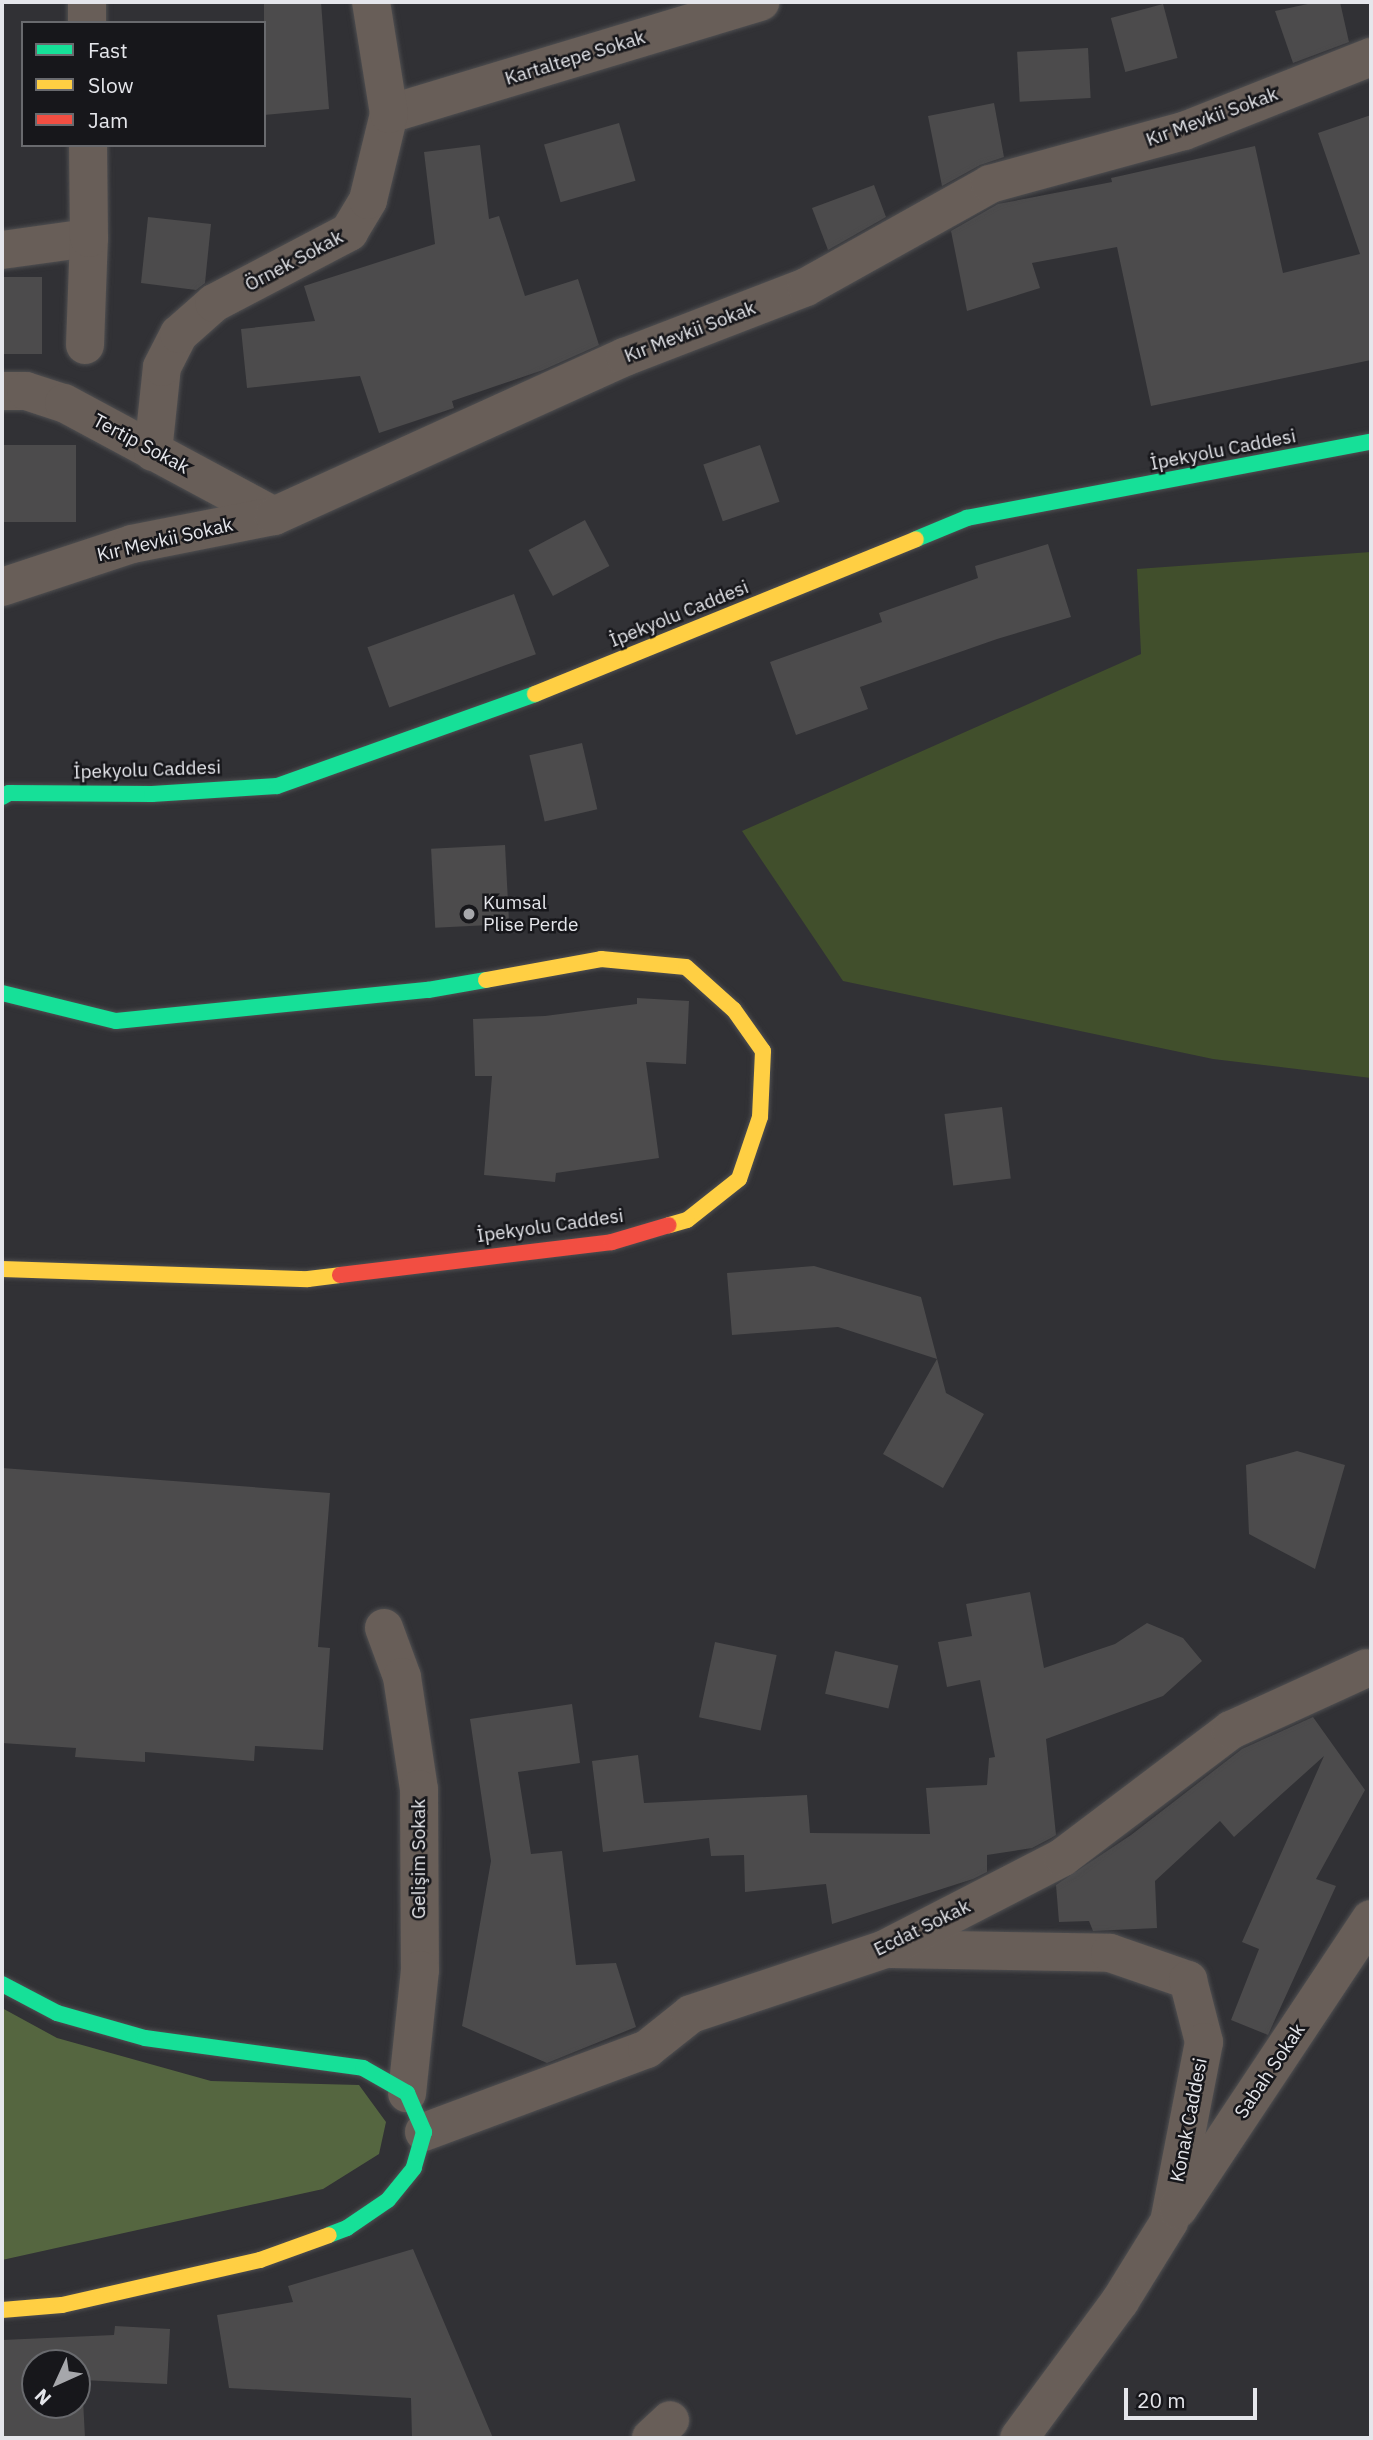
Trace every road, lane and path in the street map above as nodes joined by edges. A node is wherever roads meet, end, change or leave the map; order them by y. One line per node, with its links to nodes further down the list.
1 (87, 2): 4 (street)
2 (371, 2): 6 (street, Örnek Sokak)
3 (761, 2): 6 (street, Kartaltepe Sokak)
4 (87, 21)
5 (1371, 57): 14 (street, Kır Mevkii Sokak)
6 (389, 114): 13 (street, Örnek Sokak)
7 (88, 147): 8 (street)
8 (89, 238): 9 (street); 10 (street)
9 (2, 250)
10 (85, 345)
11 (2, 391): 13 (street, Tertip Sokak)
12 (1371, 442): 16 (street, İpekyolu Caddesi)
13 (153, 452): 14 (street, Tertip Sokak)
14 (274, 516): 15 (street, Kır Mevkii Sokak)
15 (2, 587)
16 (2, 797)
17 (2, 993): 18 (street, İpekyolu Caddesi)
18 (2, 1269)
19 (384, 1628): 24 (street, Gelişim Sokak)
20 (1370, 1668): 22 (street, Ecdat Sokak)
21 (1371, 1919): 26 (street, Sabah Sokak)
22 (885, 1949): 25 (street, Ecdat Sokak); 26 (street, Konak Caddesi)
23 (2, 1984): 24 (street)
24 (407, 2094): 25 (street)
25 (424, 2132): 27 (street)
26 (1169, 2222): 28 (street, Konak Caddesi)
27 (2, 2310)
28 (1019, 2438)

